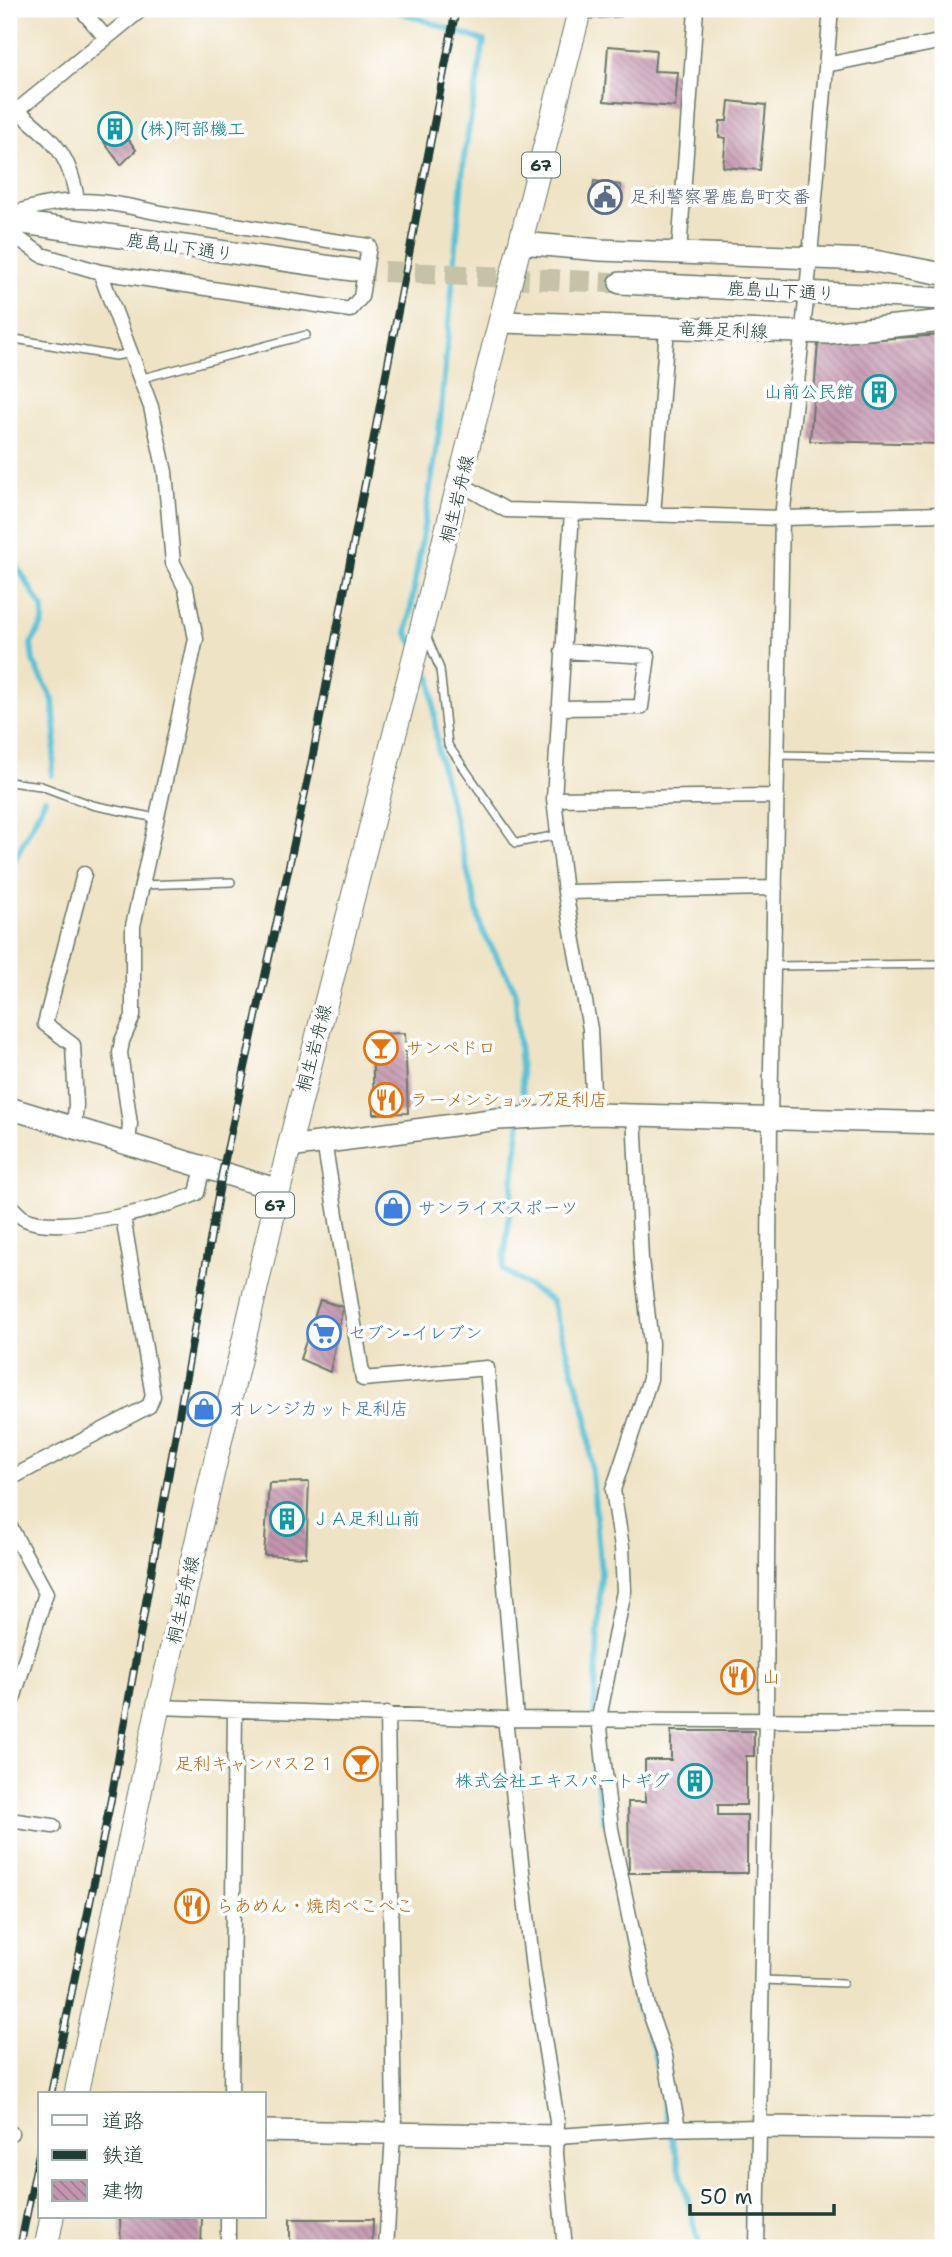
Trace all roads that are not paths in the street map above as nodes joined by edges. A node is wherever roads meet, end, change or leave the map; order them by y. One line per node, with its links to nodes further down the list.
1 (81, 9): 7 (street)
2 (142, 9): 7 (street)
3 (619, 9): 6 (street)
4 (696, 9): 16 (street)
5 (831, 9): 9 (street)
6 (580, 10): 15 (main road, 桐生岩舟線 / 67)
7 (106, 38): 10 (street)
8 (943, 41): 9 (street)
9 (826, 65): 17 (street)
10 (13, 114): 11 (street)
11 (76, 200): 12 (street); 19 (street)
12 (9, 215)
13 (9, 221): 18 (main road, 鹿島山下通り)
14 (9, 232): 19 (street)
15 (521, 243): 16 (main road); 25 (main road, 桐生岩舟線 / 67)
16 (679, 253): 17 (main road)
17 (809, 257): 20 (main road); 22 (street)
18 (352, 270)
19 (100, 272): 30 (street)
20 (943, 274)
21 (620, 283): 22 (main road, 鹿島山下通り)
22 (807, 292): 23 (main road, 鹿島山下通り); 27 (street)
23 (943, 299)
24 (943, 321): 27 (main road, 竜舞足利線)
25 (502, 322): 26 (main road, 竜舞足利線); 32 (main road, 桐生岩舟線 / 67)
26 (667, 328): 27 (main road, 竜舞足利線); 35 (street)
27 (801, 333): 36 (street)
28 (306, 335): 31 (lane)
29 (9, 338): 30 (lane)
30 (132, 353): 31 (street)
31 (139, 379): 45 (street)
32 (461, 484): 33 (street); 37 (main road, 桐生岩舟線 / 67)
33 (572, 512): 35 (street); 38 (street)
34 (943, 514): 36 (street)
35 (653, 515): 36 (street)
36 (782, 518): 40 (street)
37 (423, 629): 46 (lane); 62 (main road, 桐生岩舟線 / 67)
38 (562, 651): 39 (street); 39 (street)
39 (559, 708): 44 (street)
40 (777, 755): 41 (lane); 43 (street)
41 (943, 758)
42 (9, 782): 45 (lane)
43 (777, 796): 44 (street); 50 (street)
44 (554, 799): 46 (street)
45 (156, 818): 49 (street)
46 (558, 834): 51 (street)
47 (84, 874): 59 (street)
48 (230, 882): 49 (lane)
49 (140, 885): 61 (street)
50 (775, 888): 51 (street); 53 (street)
51 (565, 892): 55 (street)
52 (943, 964): 53 (lane)
53 (773, 966): 57 (street)
54 (9, 1108): 59 (main road)
55 (594, 1114): 56 (main road); 60 (main road)
56 (634, 1114): 57 (main road); 75 (street)
57 (770, 1118): 58 (main road); 76 (street)
58 (943, 1123)
59 (74, 1127): 61 (main road)
60 (324, 1142): 62 (main road); 77 (street)
61 (128, 1143): 63 (main road)
62 (289, 1147): 64 (main road, 桐生岩舟線 / 67)
63 (203, 1167): 64 (main road); 66 (street)
64 (279, 1190): 71 (main road, 桐生岩舟線 / 67)
65 (9, 1205): 66 (street)
66 (122, 1217): 67 (street)
67 (9, 1479)
68 (9, 1525): 69 (street)
69 (23, 1550): 70 (street); 73 (street)
70 (9, 1558)
71 (158, 1707): 72 (street); 83 (main road, 桐生岩舟線 / 67)
72 (234, 1710): 74 (street); 84 (street)
73 (9, 1712)
74 (387, 1714): 77 (street); 89 (street)
75 (599, 1718): 76 (street); 77 (street); 86 (street)
76 (766, 1718): 78 (street); 81 (street)
77 (511, 1719): 90 (street)
78 (943, 1721)
79 (9, 1820): 80 (street)
80 (53, 1826)
81 (763, 1980): 82 (lane); 85 (street)
82 (843, 1983)
83 (76, 2092)
84 (231, 2092)
85 (761, 2127): 86 (street); 87 (main road); 97 (street)
86 (671, 2128): 90 (street)
87 (943, 2129)
88 (266, 2131): 89 (main road)
89 (394, 2134): 90 (main road); 95 (street)
90 (557, 2136): 96 (street)
91 (52, 2218): 93 (main road)
92 (228, 2218): 94 (street)
93 (46, 2248)
94 (228, 2248)
95 (386, 2248)
96 (565, 2248)
97 (757, 2248)

